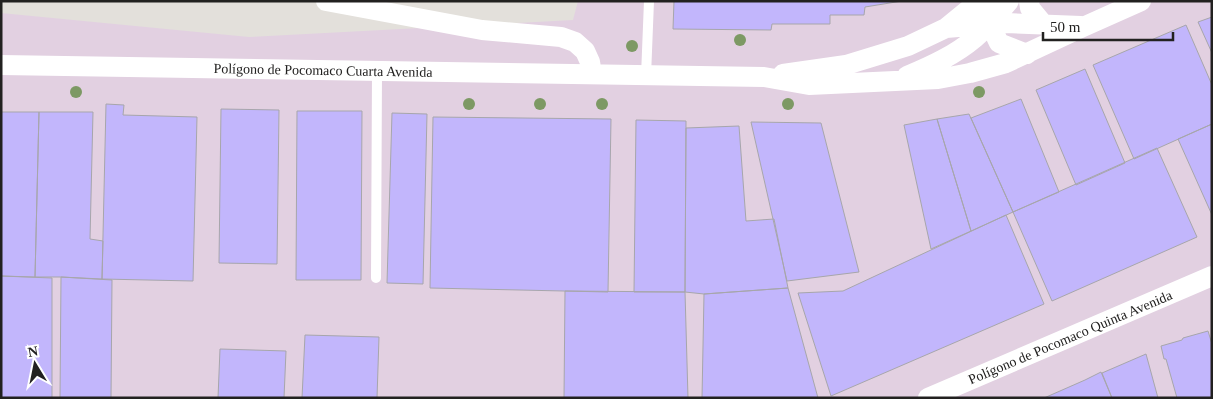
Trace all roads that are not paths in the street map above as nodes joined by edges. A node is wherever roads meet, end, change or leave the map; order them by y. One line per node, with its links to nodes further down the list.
1 (326, 1): 15 (street)
2 (649, 1): 16 (lane)
3 (979, 1): 11 (street)
4 (990, 1): 8 (street)
5 (1009, 1): 8 (street)
6 (1029, 1): 9 (street)
7 (1140, 1): 10 (street, Polígono de Pocomaco Cuarta Avenida)
8 (990, 24): 9 (street, Polígono de Pocomaco Cuarta Avenida); 11 (street, Polígono de Pocomaco Cuarta Avenida); 12 (street); 18 (street)
9 (1044, 25): 10 (street, Polígono de Pocomaco Cuarta Avenida)
10 (1084, 26): 12 (street, Polígono de Pocomaco Cuarta Avenida)
11 (946, 28): 17 (street, Polígono de Pocomaco Cuarta Avenida)
12 (1027, 54): 18 (street, Polígono de Pocomaco Cuarta Avenida)
13 (1, 65): 14 (street, Polígono de Pocomaco Cuarta Avenida)
14 (377, 71): 15 (street, Polígono de Pocomaco Cuarta Avenida); 20 (lane)
15 (592, 74): 16 (street, Polígono de Pocomaco Cuarta Avenida)
16 (646, 76): 17 (street, Polígono de Pocomaco Cuarta Avenida)
17 (764, 77): 18 (street, Polígono de Pocomaco Cuarta Avenida)
18 (896, 81)
19 (1212, 276): 21 (street, Polígono de Pocomaco Quinta Avenida)
20 (376, 278)
21 (928, 398)

